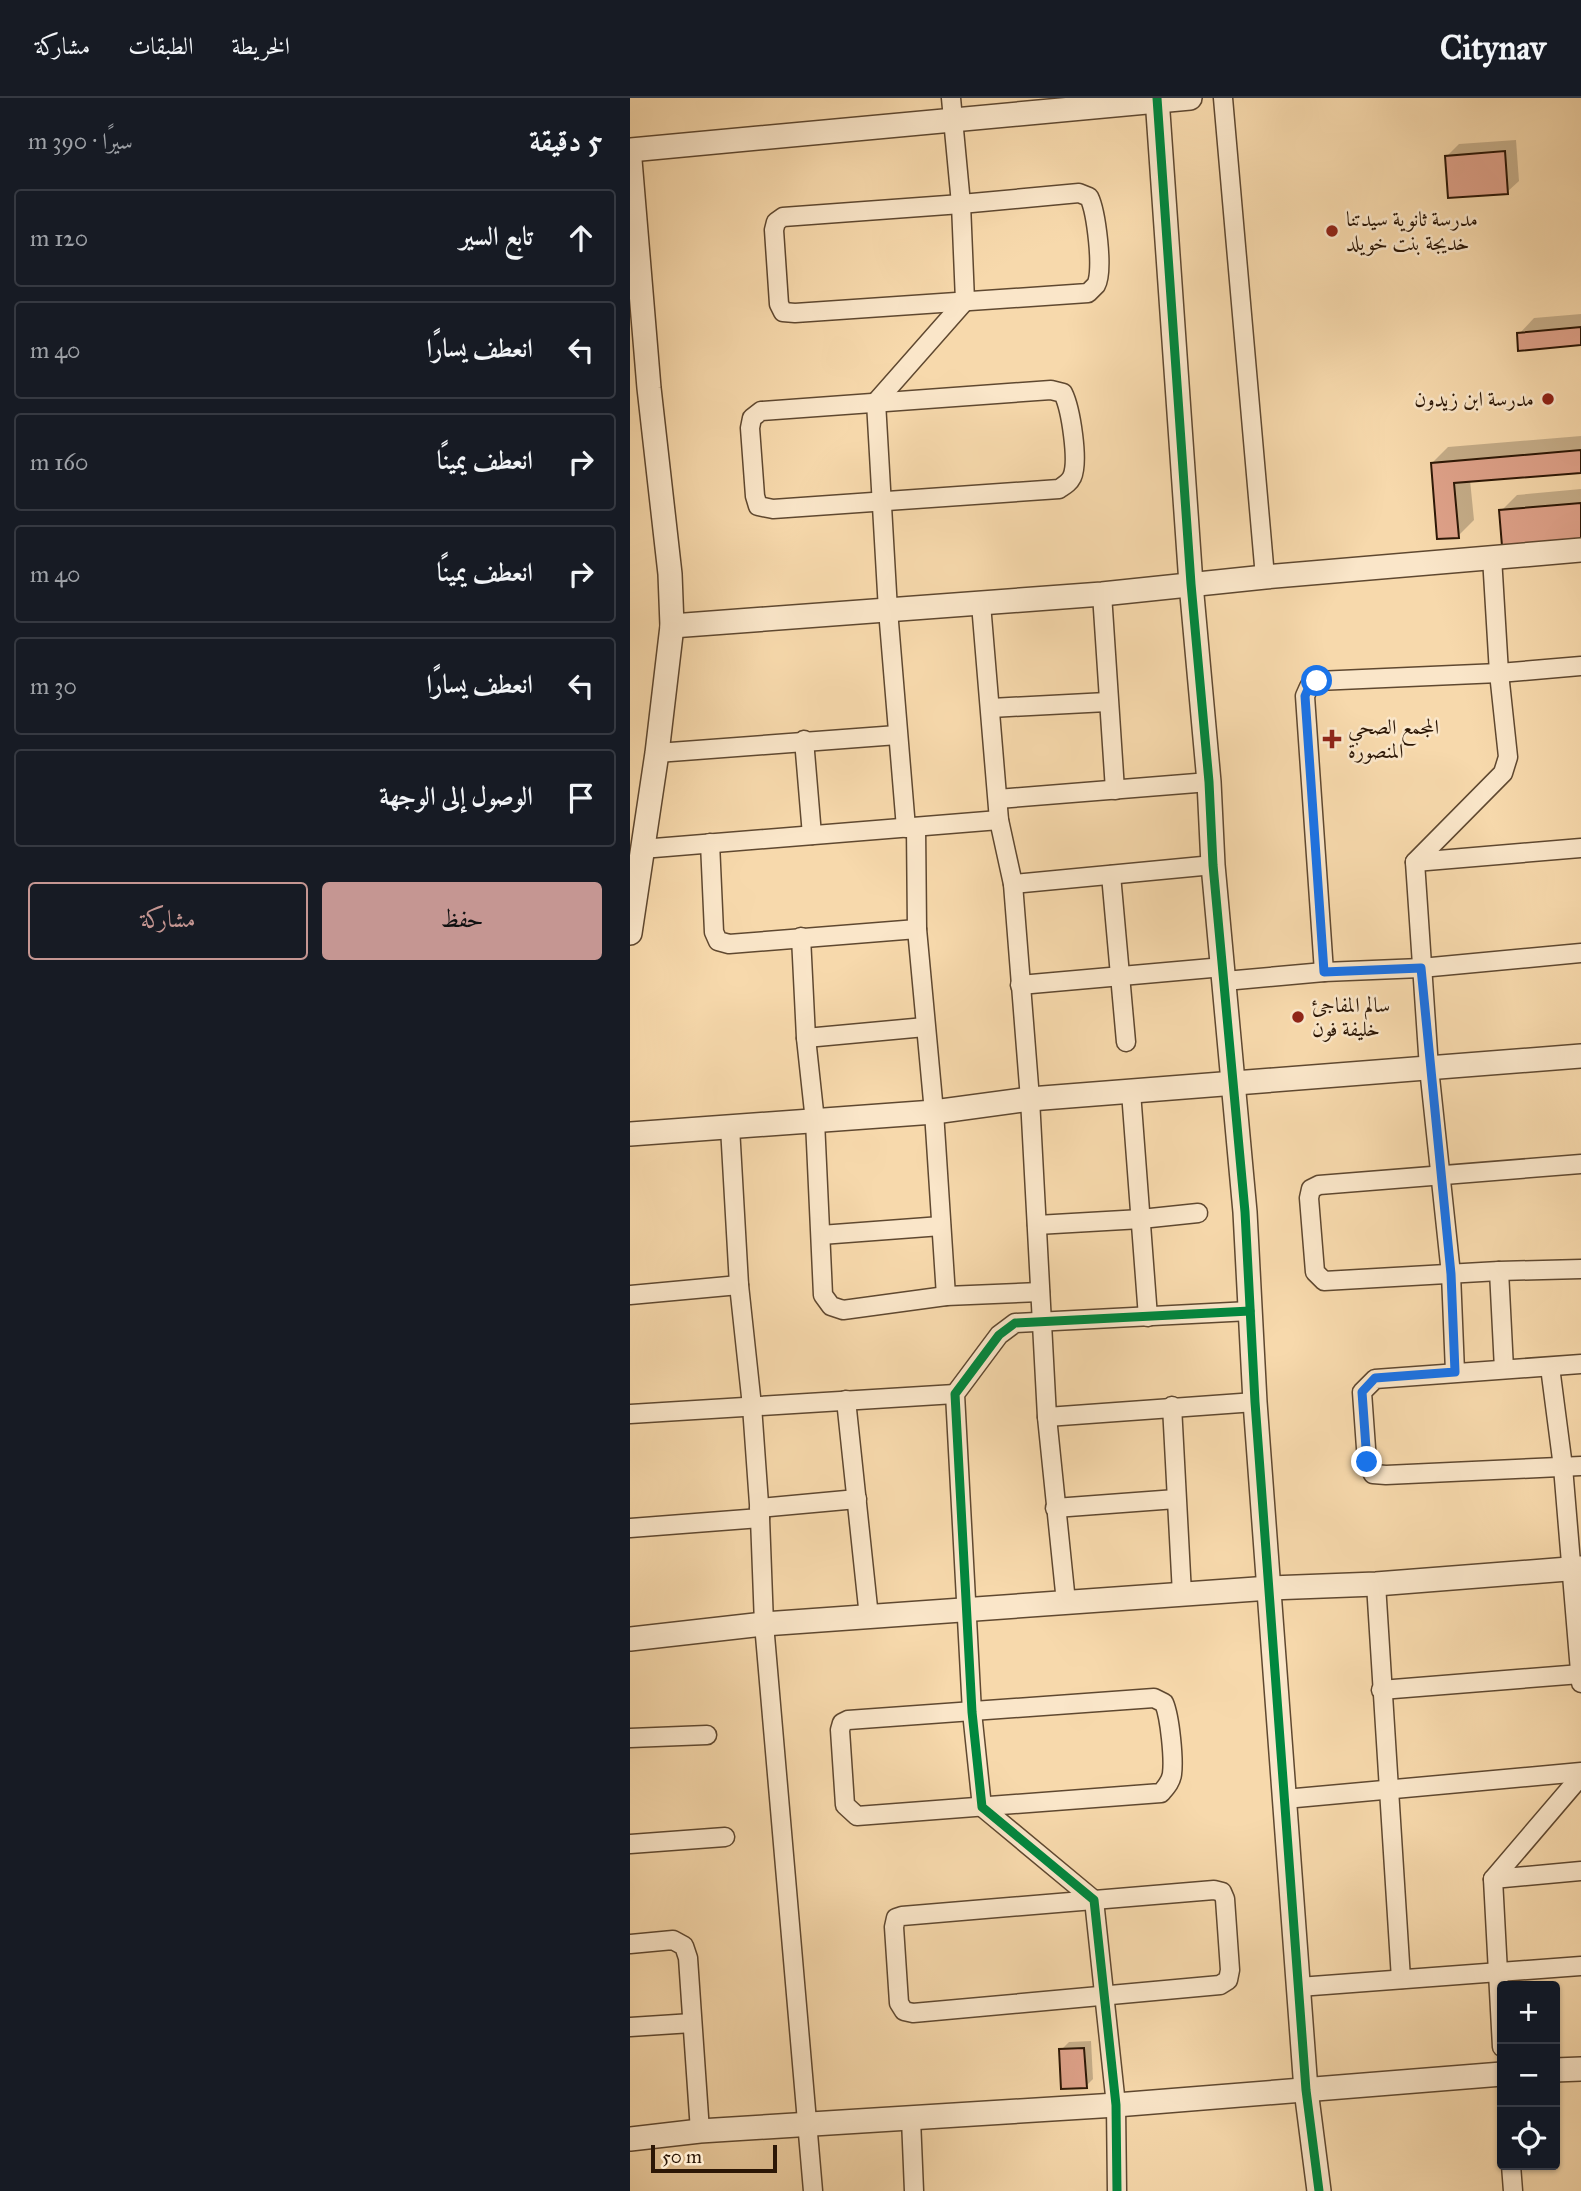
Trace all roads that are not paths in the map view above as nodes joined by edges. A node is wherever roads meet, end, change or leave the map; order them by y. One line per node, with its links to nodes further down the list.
1 (1190, 98): 3 (street)
2 (1223, 98): 14 (street)
3 (1158, 99): 4 (street); 15 (street)
4 (952, 109): 5 (street); 7 (street)
5 (630, 150)
6 (630, 160): 9 (street)
7 (961, 204): 8 (street); 8 (street); 8 (street)
8 (965, 301): 10 (street)
9 (640, 389): 19 (street)
10 (876, 402): 11 (street); 11 (street); 11 (street)
11 (883, 501): 18 (street)
12 (1581, 550): 13 (street)
13 (1492, 557): 14 (street); 21 (street)
14 (1265, 577): 15 (street)
15 (1191, 584): 16 (street); 27 (street)
16 (1102, 594): 17 (street); 22 (street)
17 (981, 604): 18 (street); 23 (street)
18 (888, 610): 19 (street); 24 (street)
19 (672, 626): 26 (street)
20 (1581, 666): 21 (street)
21 (1499, 673): 36 (street); 45 (street)
22 (1107, 702): 23 (street); 28 (street)
23 (991, 708): 29 (street)
24 (897, 734): 25 (street); 31 (street)
25 (804, 740): 26 (street); 32 (street)
26 (657, 752): 35 (street)
27 (1209, 782): 28 (street); 37 (street)
28 (1115, 790): 29 (street)
29 (998, 799): 30 (street)
30 (999, 820): 31 (street); 39 (street)
31 (911, 827): 32 (street); 40 (street)
32 (812, 835): 33 (street)
33 (710, 844): 35 (street); 42 (street)
34 (1581, 848): 36 (street)
35 (642, 849): 41 (street)
36 (1415, 862): 44 (street)
37 (1213, 865): 38 (street); 46 (street)
38 (1111, 875): 39 (street); 47 (street)
39 (1013, 884): 48 (street)
40 (917, 929): 42 (street); 49 (street)
41 (630, 933)
42 (801, 937): 50 (street)
43 (1581, 953): 44 (street)
44 (1421, 968): 45 (street); 53 (street)
45 (1324, 972): 46 (street)
46 (1224, 974): 47 (street); 54 (street)
47 (1120, 977): 48 (street); 51 (street)
48 (1020, 985): 56 (street)
49 (925, 1027): 50 (street); 57 (street)
50 (806, 1038): 58 (street)
51 (1126, 1042)
52 (1581, 1056): 53 (street)
53 (1429, 1068): 54 (street); 62 (street)
54 (1235, 1084): 55 (street); 75 (street)
55 (1131, 1092): 56 (street); 64 (street)
56 (1030, 1099): 57 (street); 65 (street)
57 (934, 1112): 58 (street); 66 (street)
58 (815, 1121): 59 (street); 67 (street)
59 (730, 1127): 60 (street); 71 (street)
60 (630, 1134)
61 (1581, 1164): 62 (street)
62 (1441, 1175): 70 (street); 70 (street)
63 (1198, 1213): 64 (street)
64 (1142, 1219): 65 (street); 76 (street)
65 (1037, 1225): 72 (street)
66 (941, 1226): 67 (street); 74 (street)
67 (821, 1235): 74 (street)
68 (1581, 1269): 69 (street)
69 (1499, 1271): 70 (street); 80 (street)
70 (1451, 1274): 81 (street)
71 (739, 1285): 73 (street); 85 (street)
72 (1040, 1292): 74 (street); 77 (street)
73 (630, 1295)
74 (946, 1296)
75 (1250, 1311): 76 (street); 84 (street)
76 (1148, 1317): 77 (street)
77 (1044, 1323): 82 (street); 88 (street)
78 (1581, 1364): 79 (street)
79 (1550, 1367): 80 (street); 89 (street)
80 (1504, 1369): 81 (street)
81 (1455, 1372): 89 (street)
82 (955, 1394): 83 (street); 100 (street)
83 (846, 1400): 85 (street); 90 (street)
84 (1255, 1402): 86 (street); 97 (street)
85 (752, 1406): 87 (street); 93 (street)
86 (1172, 1406): 88 (street); 91 (street)
87 (630, 1414)
88 (1047, 1417): 92 (street)
89 (1572, 1467): 95 (street)
90 (857, 1499): 93 (street); 101 (street)
91 (1176, 1499): 92 (street); 98 (street)
92 (1055, 1508): 99 (street)
93 (759, 1513): 94 (street); 102 (street)
94 (630, 1528)
95 (1577, 1568): 96 (street); 104 (street)
96 (1376, 1584): 97 (street); 106 (street)
97 (1270, 1588): 98 (street); 112 (street)
98 (1182, 1594): 99 (street)
99 (1066, 1602): 100 (street)
100 (966, 1611): 101 (street); 107 (street)
101 (869, 1617): 102 (street)
102 (764, 1625): 103 (street); 134 (street)
103 (630, 1639)
104 (1581, 1674): 105 (street); 106 (street)
105 (1581, 1683)
106 (1381, 1690): 111 (street)
107 (972, 1712): 113 (street); 113 (street); 113 (street)
108 (707, 1735): 109 (street)
109 (630, 1738)
110 (1581, 1774): 111 (street); 117 (street)
111 (1388, 1790): 112 (street); 122 (street)
112 (1286, 1800): 123 (street)
113 (982, 1807): 118 (street)
114 (725, 1837): 115 (street)
115 (630, 1844)
116 (1581, 1871): 117 (street)
117 (1493, 1879): 121 (street)
118 (1094, 1900): 124 (street); 124 (street); 124 (street)
119 (630, 1944): 125 (street)
120 (1581, 1966): 121 (street)
121 (1498, 1971): 122 (street); 127 (street)
122 (1401, 1979): 123 (street)
123 (1299, 1987): 131 (street)
124 (1103, 1994): 132 (street)
125 (692, 2024): 126 (street); 135 (street)
126 (630, 2027)
127 (1502, 2044)
128 (1581, 2068): 129 (street)
129 (1560, 2070)
130 (1497, 2074): 131 (street)
131 (1307, 2090): 132 (street); 141 (street)
132 (1116, 2105): 133 (street); 140 (street)
133 (911, 2119): 134 (street); 139 (street)
134 (808, 2125): 135 (street); 138 (street)
135 (700, 2131): 136 (street)
136 (630, 2139)
137 (1511, 2170): 142 (street)
138 (813, 2191)
139 (914, 2191)
140 (1117, 2191)
141 (1319, 2191)
142 (1513, 2191)

